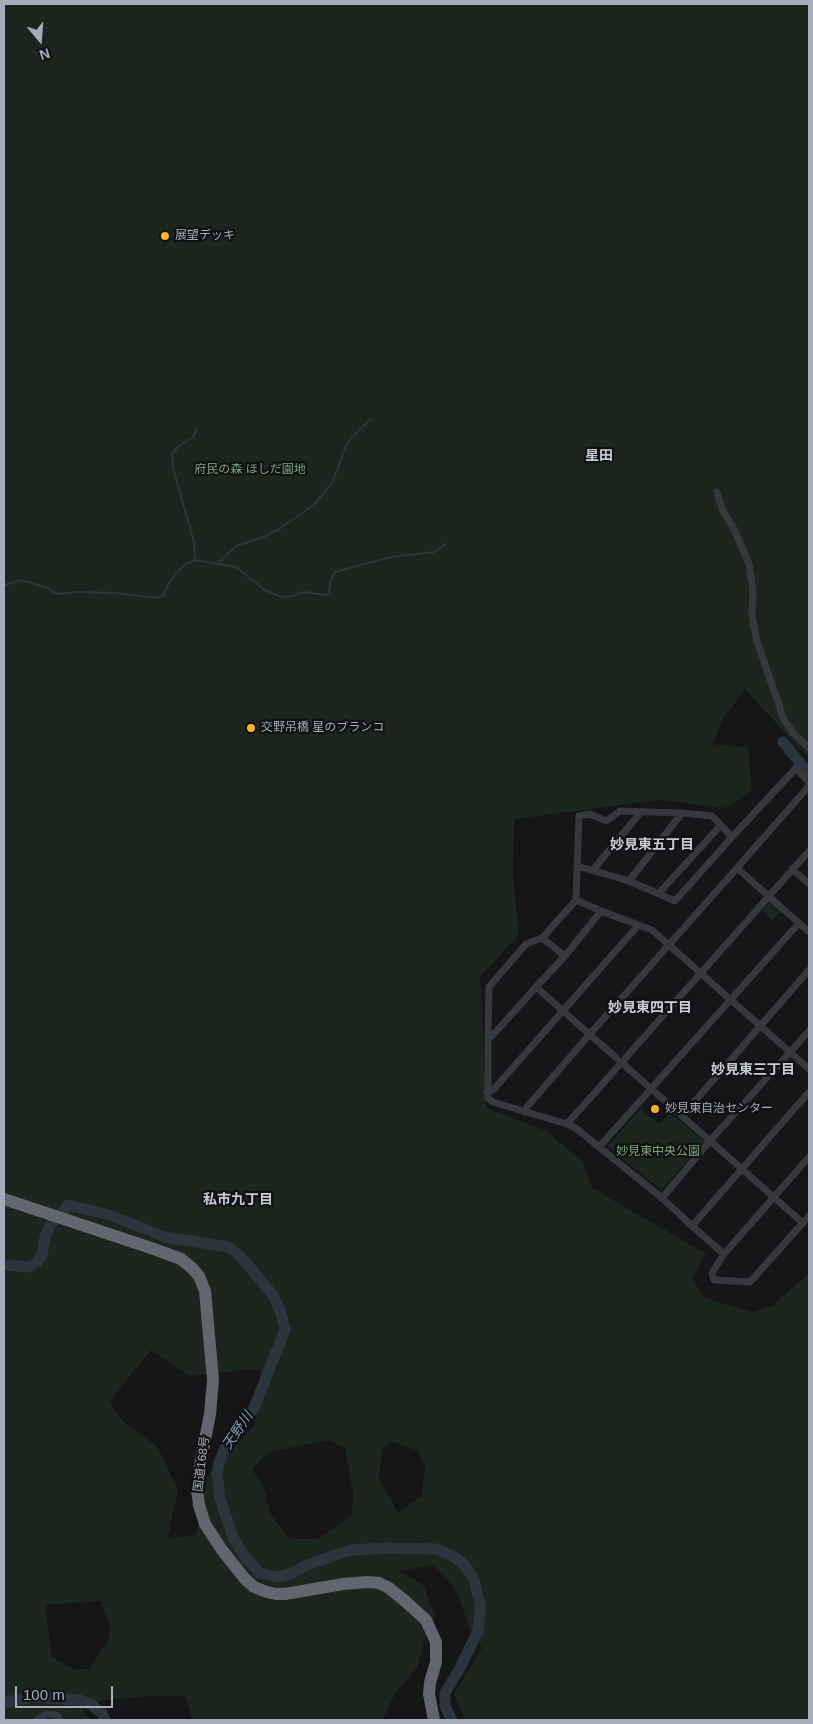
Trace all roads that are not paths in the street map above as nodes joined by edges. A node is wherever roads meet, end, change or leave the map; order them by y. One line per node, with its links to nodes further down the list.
1 (717, 492): 2 (street)
2 (809, 748)
3 (809, 782): 8 (street)
4 (809, 786): 11 (street)
5 (640, 813): 6 (street); 10 (street); 13 (street)
6 (682, 813): 7 (street); 14 (street)
7 (721, 825): 8 (street); 16 (street)
8 (732, 837): 16 (street)
9 (809, 851): 12 (street)
10 (578, 866): 13 (street); 18 (street)
11 (737, 868): 17 (street); 24 (street)
12 (792, 869): 15 (street); 17 (street)
13 (593, 870): 14 (street)
14 (629, 882): 16 (street)
15 (809, 884)
16 (659, 893)
17 (769, 895): 20 (street); 27 (street)
18 (576, 900): 19 (street); 23 (street)
19 (601, 911): 21 (street); 25 (street)
20 (799, 923): 22 (street); 29 (street)
21 (636, 924): 24 (street); 30 (street)
22 (809, 932)
23 (542, 938): 25 (street); 34 (street)
24 (670, 944): 27 (street); 33 (street)
25 (565, 956): 28 (street)
26 (809, 970): 31 (street)
27 (702, 973): 29 (street); 36 (street)
28 (536, 987): 30 (street); 34 (street)
29 (730, 1000): 31 (street); 38 (street)
30 (563, 1010): 33 (street); 39 (street)
31 (761, 1026): 35 (street); 42 (street)
32 (809, 1030): 35 (street)
33 (590, 1034): 36 (street); 41 (street)
34 (488, 1038): 39 (street)
35 (790, 1052): 37 (street); 44 (street)
36 (621, 1062): 38 (street); 43 (street)
37 (809, 1069)
38 (652, 1089): 42 (street); 45 (street)
39 (487, 1092): 41 (street)
40 (809, 1092): 47 (street)
41 (524, 1112): 43 (street)
42 (682, 1116): 44 (street)
43 (567, 1124): 45 (street)
44 (710, 1141): 47 (street); 49 (street)
45 (599, 1147): 49 (street)
46 (809, 1157): 48 (street)
47 (742, 1170): 48 (street); 53 (street)
48 (775, 1197): 52 (street); 54 (street)
49 (662, 1198): 53 (street)
50 (4, 1199): 57 (highway, 国道168号)
51 (809, 1216): 52 (street)
52 (803, 1223): 54 (street)
53 (692, 1226): 54 (street)
54 (724, 1254)
55 (37, 1720): 56 (street)
56 (60, 1720)
57 (434, 1720)

